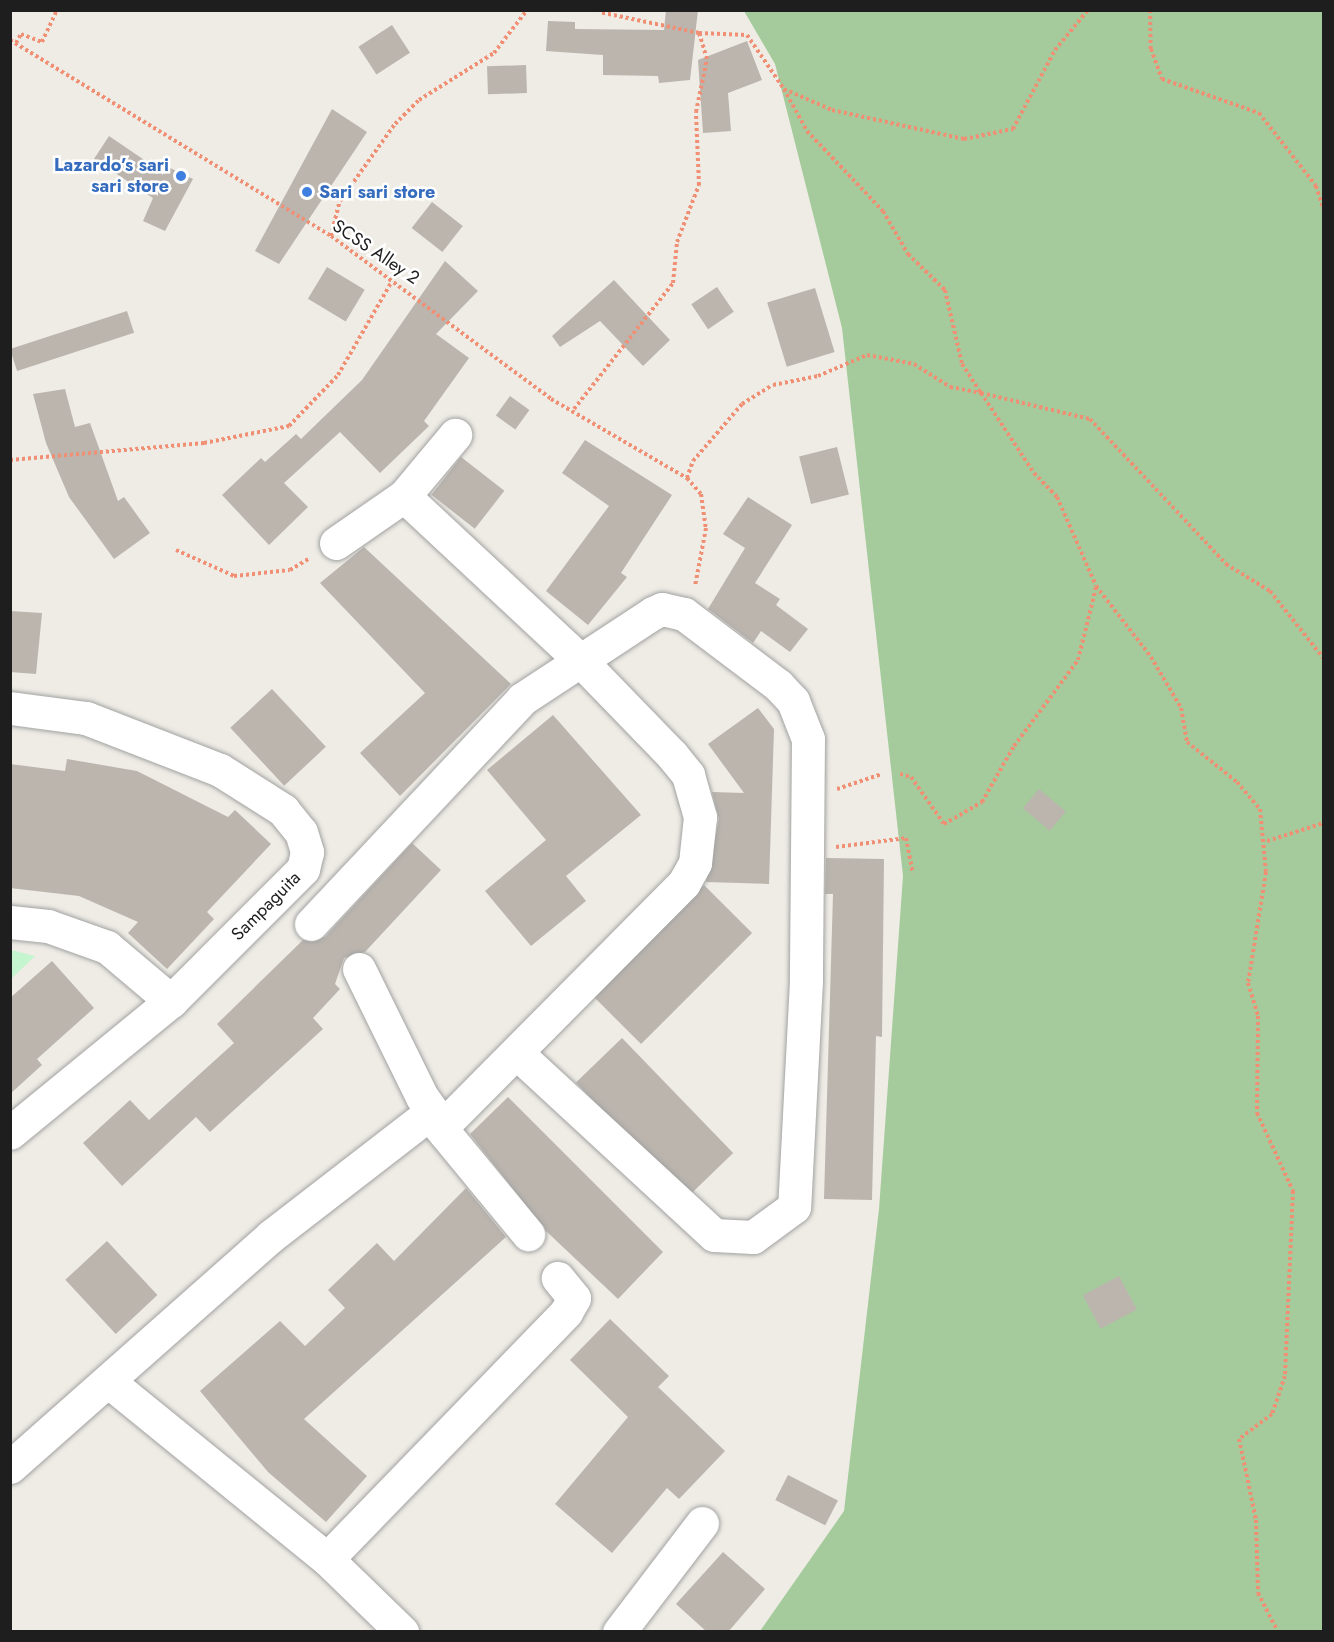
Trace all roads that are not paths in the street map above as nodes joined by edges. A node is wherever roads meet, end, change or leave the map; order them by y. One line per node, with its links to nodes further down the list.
1 (455, 435): 2 (street)
2 (404, 496): 3 (street); 4 (street)
3 (336, 543)
4 (579, 659): 7 (street); 10 (street); 10 (street)
5 (10, 708): 9 (street, Sampaguita)
6 (10, 922): 9 (street)
7 (312, 924)
8 (359, 969): 11 (street)
9 (171, 1001): 12 (street, Sampaguita)
10 (518, 1054): 11 (street)
11 (436, 1120): 13 (street); 15 (street)
12 (10, 1134)
13 (528, 1234)
14 (558, 1278): 18 (street)
15 (108, 1381): 16 (street); 18 (street)
16 (10, 1467)
17 (702, 1523): 20 (street)
18 (327, 1558): 19 (street)
19 (402, 1632)
20 (620, 1632)

